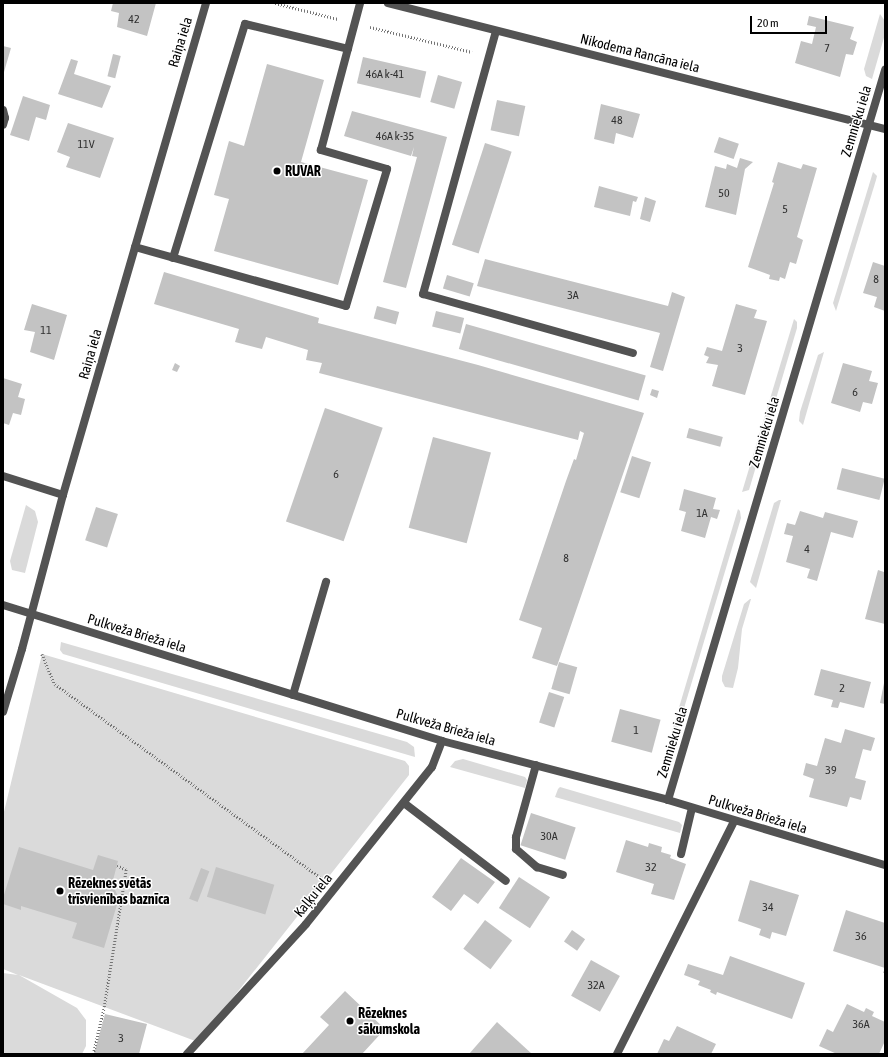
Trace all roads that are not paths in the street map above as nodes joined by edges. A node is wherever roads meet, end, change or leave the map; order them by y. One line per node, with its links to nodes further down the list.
1 (206, 3): 11 (street, Raiņa iela)
2 (360, 3): 5 (street)
3 (388, 3): 4 (street, Nikodema Rancāna iela)
4 (496, 31): 8 (street, Nikodema Rancāna iela); 13 (street)
5 (348, 49): 12 (street); 12 (street)
6 (885, 70): 8 (street, Zemnieku iela)
7 (3, 110): 9 (street)
8 (869, 124): 10 (street, Nikodema Rancāna iela); 23 (street, Zemnieku iela)
9 (3, 125)
10 (885, 129)
11 (135, 247): 12 (street); 15 (street, Raiņa iela)
12 (173, 258)
13 (633, 353)
14 (3, 476): 15 (street)
15 (62, 495): 18 (street, Raiņa iela)
16 (326, 582): 19 (street)
17 (3, 605): 18 (street, Pulkveža Brieža iela)
18 (31, 613): 19 (street, Pulkveža Brieža iela); 20 (street, Raiņa iela)
19 (293, 695): 21 (street, Pulkveža Brieža iela)
20 (3, 712)
21 (442, 740): 22 (street, Pulkveža Brieža iela); 24 (street, Kaļķu iela)
22 (536, 765): 23 (street, Pulkveža Brieža iela); 29 (street)
23 (668, 800): 25 (street, Pulkveža Brieža iela)
24 (404, 803): 30 (street); 31 (street, Kaļķu iela)
25 (692, 808): 26 (street, Pulkveža Brieža iela); 27 (street)
26 (734, 821): 28 (street, Pulkveža Brieža iela); 32 (street)
27 (681, 854)
28 (885, 865)
29 (563, 875)
30 (506, 881)
31 (187, 1054)
32 (616, 1054)

